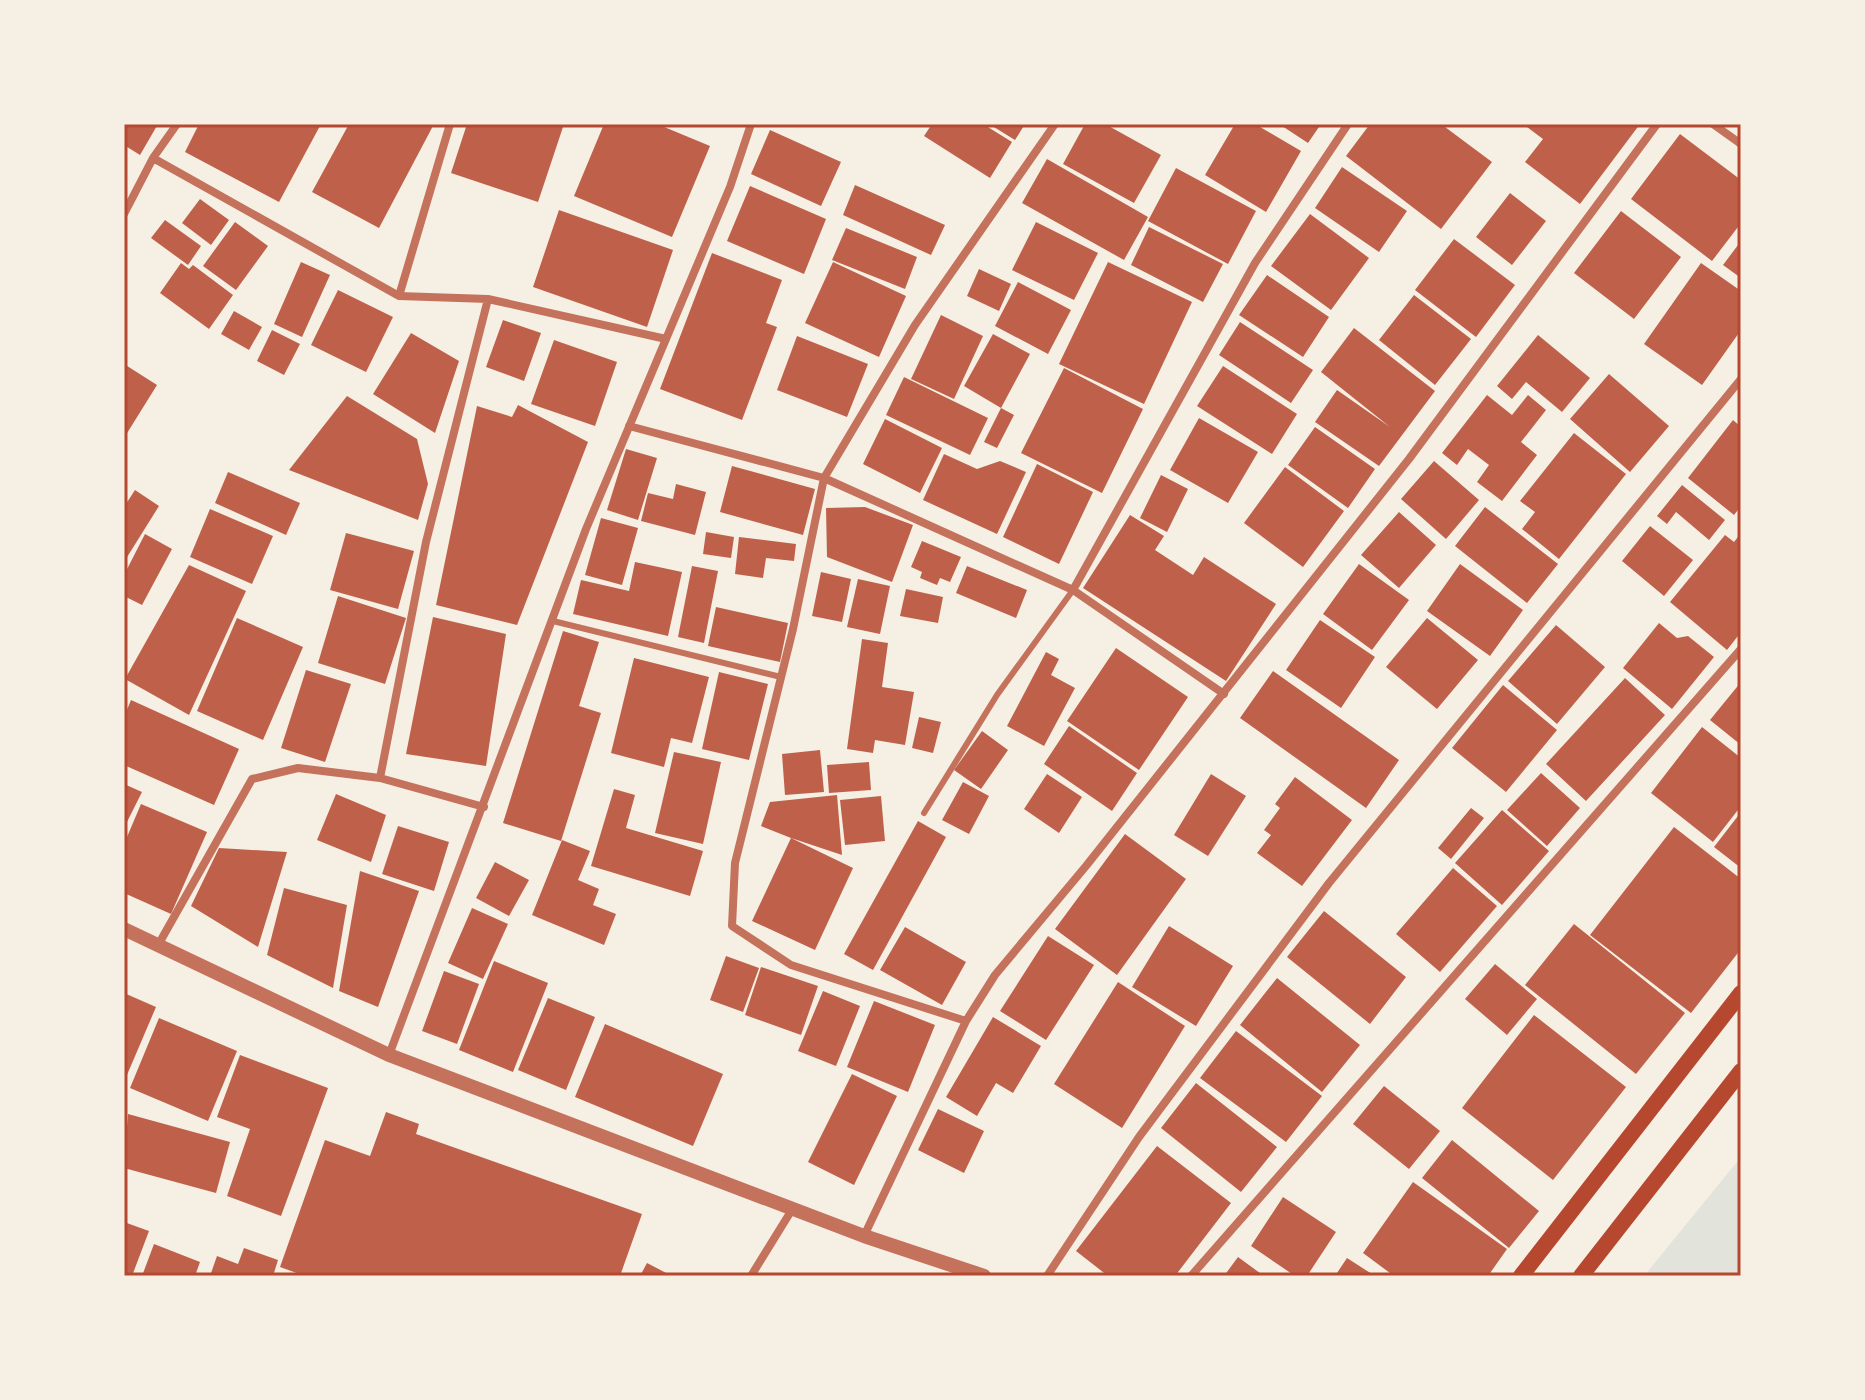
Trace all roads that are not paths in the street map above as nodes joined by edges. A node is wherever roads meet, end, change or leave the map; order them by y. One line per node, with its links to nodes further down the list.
1 (177, 124): 9 (street)
2 (450, 124): 11 (street)
3 (751, 124): 13 (street)
4 (1055, 124): 16 (street)
5 (1348, 124): 17 (street)
6 (1657, 124): 21 (street)
7 (1713, 124): 8 (street)
8 (1741, 144)
9 (153, 158): 10 (street); 11 (street)
10 (124, 214)
11 (399, 296): 12 (street)
12 (488, 299): 13 (street); 22 (street)
13 (666, 339): 15 (street)
14 (1741, 379): 35 (street)
15 (629, 426): 16 (street); 18 (street)
16 (824, 478): 17 (street); 20 (street)
17 (1073, 590): 21 (street); 24 (lane)
18 (553, 621): 20 (lane); 23 (street)
19 (1741, 649): 36 (street)
20 (781, 677): 28 (street)
21 (1224, 694): 28 (street)
22 (380, 778): 23 (street); 26 (street)
23 (484, 807): 29 (street)
24 (924, 813)
25 (124, 929): 26 (street)
26 (157, 947): 29 (street)
27 (1741, 993): 37 (main road)
28 (966, 1021): 32 (street)
29 (389, 1055): 31 (street)
30 (1741, 1071): 38 (main road)
31 (793, 1208): 32 (street); 33 (street)
32 (864, 1236): 34 (street)
33 (751, 1276)
34 (984, 1276)
35 (1047, 1276)
36 (1191, 1276)
37 (1521, 1276)
38 (1581, 1276)

